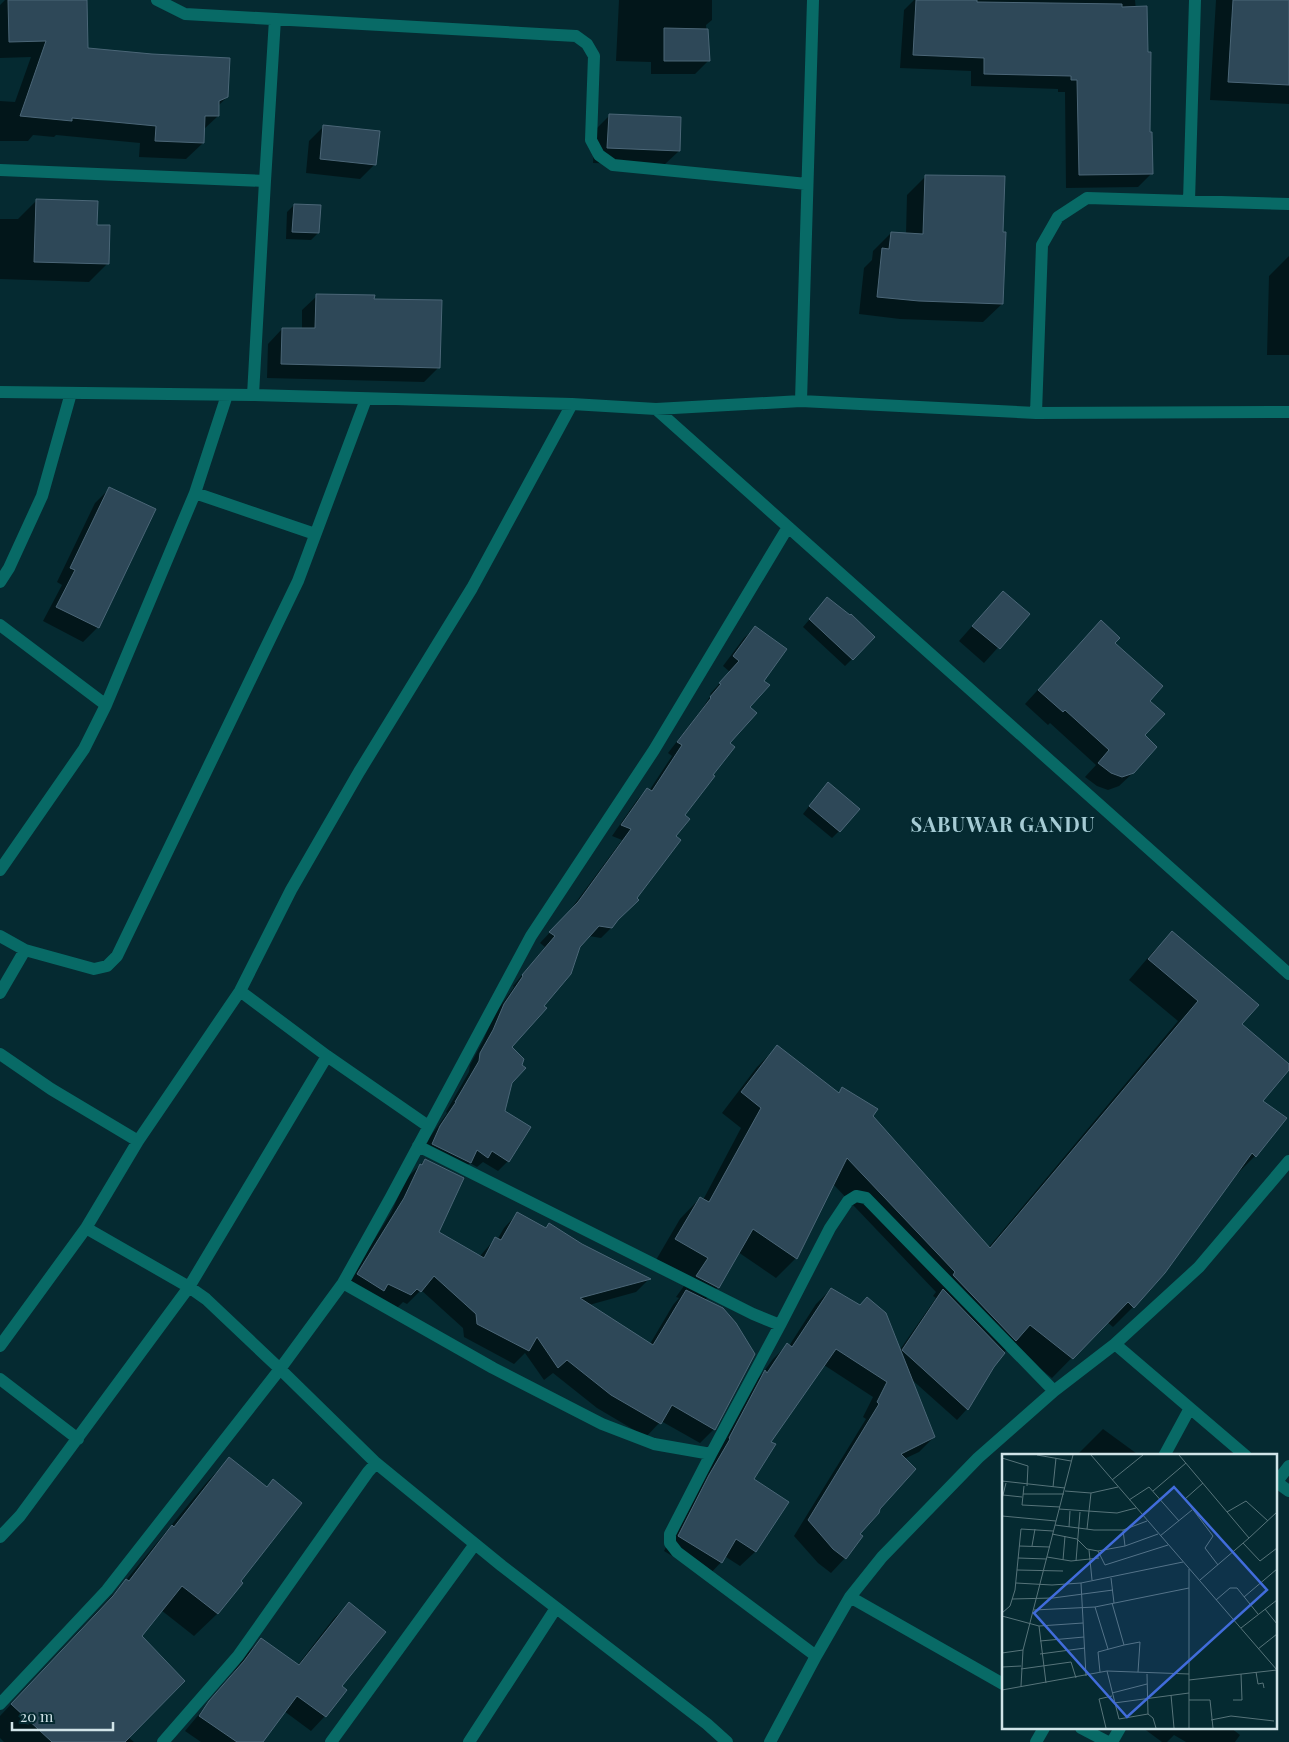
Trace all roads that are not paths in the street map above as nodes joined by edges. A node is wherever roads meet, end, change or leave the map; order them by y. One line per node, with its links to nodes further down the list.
1 (157, 0): 4 (street)
2 (814, 0): 7 (street)
3 (1195, 0): 8 (street)
4 (275, 19): 6 (street); 7 (street)
5 (0, 170): 6 (street)
6 (265, 181): 13 (street)
7 (807, 184): 15 (street)
8 (1189, 200): 9 (street); 19 (street)
9 (1289, 204)
10 (0, 392): 11 (street)
11 (71, 393): 12 (street); 23 (street)
12 (227, 395): 13 (street); 20 (street)
13 (254, 395): 14 (street)
14 (366, 399): 16 (street); 22 (street)
15 (801, 400): 17 (street); 19 (street)
16 (572, 404): 17 (street); 30 (street)
17 (656, 409): 21 (street)
18 (1289, 412): 19 (street)
19 (1036, 413)
20 (194, 493): 22 (street); 25 (street)
21 (788, 526): 29 (street); 34 (street)
22 (316, 534): 28 (street)
23 (0, 582)
24 (0, 624): 25 (street)
25 (106, 705): 26 (street)
26 (0, 870)
27 (0, 936): 28 (street)
28 (25, 950): 31 (street)
29 (1289, 974)
30 (240, 991): 33 (street); 35 (street)
31 (0, 993)
32 (0, 1054): 35 (street)
33 (327, 1056): 34 (street); 40 (street)
34 (428, 1126): 36 (street)
35 (138, 1141): 38 (street)
36 (418, 1146): 39 (street); 41 (street)
37 (1289, 1161): 42 (street)
38 (86, 1228): 40 (street); 43 (street)
39 (343, 1283): 44 (street); 49 (street)
40 (190, 1287): 44 (street); 48 (street)
41 (780, 1325): 46 (street); 49 (street)
42 (1115, 1344): 46 (street); 47 (street)
43 (0, 1346)
44 (280, 1369): 52 (street); 62 (street)
45 (0, 1379): 48 (street)
46 (1054, 1391): 58 (street)
47 (1190, 1408): 50 (street); 51 (street)
48 (78, 1439): 56 (street)
49 (711, 1454): 60 (street)
50 (1165, 1454)
51 (1244, 1454)
52 (376, 1463): 57 (street); 66 (street)
53 (1289, 1466): 54 (street)
54 (1276, 1482): 55 (street)
55 (1289, 1492)
56 (0, 1537)
57 (475, 1544): 59 (street); 67 (street)
58 (850, 1597): 60 (street); 61 (street)
59 (556, 1608): 68 (street); 69 (street)
60 (816, 1656): 70 (street)
61 (1002, 1683)
62 (0, 1704)
63 (1043, 1730): 71 (street)
64 (1085, 1730): 72 (street)
65 (1119, 1730): 73 (street)
66 (163, 1742)
67 (331, 1742)
68 (469, 1742)
69 (727, 1742)
70 (770, 1742)
71 (1036, 1742)
72 (1108, 1742)
73 (1112, 1742)

